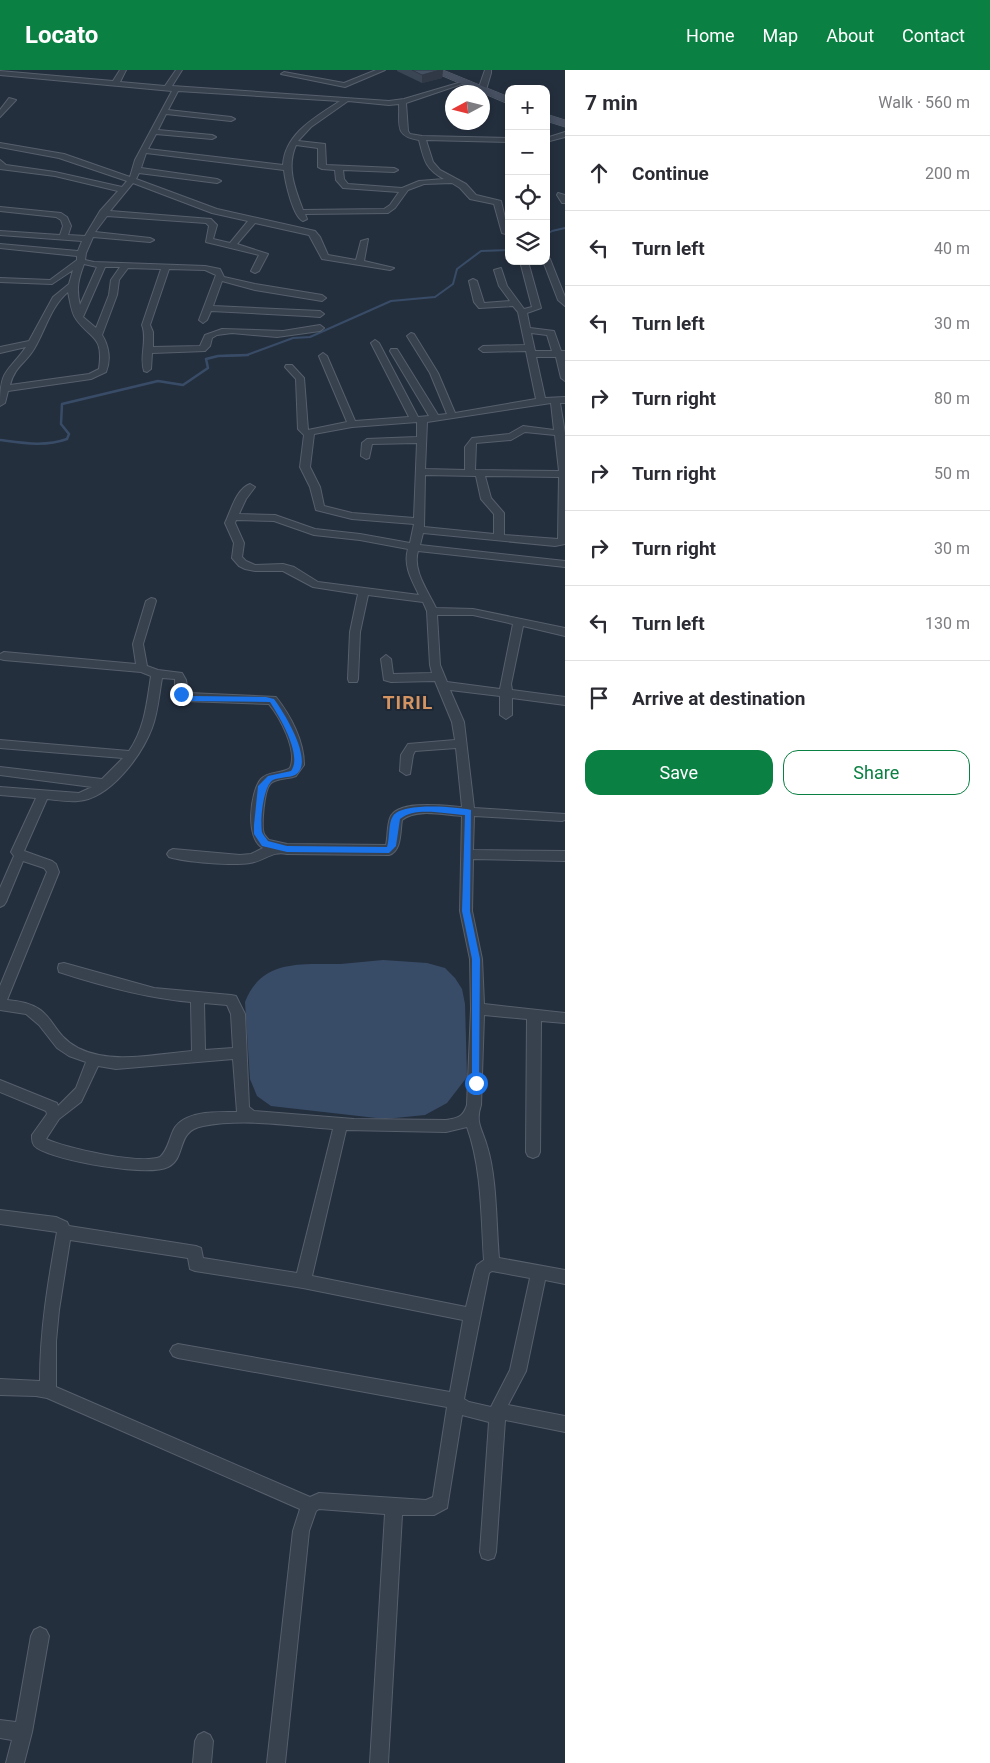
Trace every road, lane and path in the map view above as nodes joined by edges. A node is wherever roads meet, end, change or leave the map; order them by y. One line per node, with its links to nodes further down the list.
1 (66, 70): 9 (street)
2 (123, 70): 10 (street)
3 (179, 70): 14 (street)
4 (382, 70): 8 (street)
5 (434, 70): 11 (main road)
6 (488, 70): 13 (street)
7 (0, 73): 9 (street)
8 (284, 74)
9 (60, 79): 10 (street)
10 (116, 82): 14 (street)
11 (463, 82): 12 (main road); 20 (street)
12 (470, 85)
13 (483, 85)
14 (167, 88): 15 (street)
15 (176, 88): 17 (street); 21 (street)
16 (490, 93): 18 (main road)
17 (347, 98): 20 (street); 32 (street)
18 (505, 99)
19 (12, 100): 22 (street)
20 (402, 101): 29 (street)
21 (164, 112): 24 (street); 26 (street)
22 (0, 115)
23 (550, 118): 25 (main road)
24 (231, 119)
25 (565, 124)
26 (154, 132): 28 (street); 34 (street)
27 (565, 134): 30 (street)
28 (212, 137)
29 (422, 138): 31 (street); 42 (street)
30 (550, 139)
31 (505, 140)
32 (295, 143): 36 (street); 37 (street)
33 (0, 145): 40 (street)
34 (144, 151): 36 (street); 38 (street)
35 (0, 162): 43 (street)
36 (288, 168): 46 (street)
37 (339, 168): 39 (street); 44 (street)
38 (137, 170): 40 (street); 41 (street)
39 (394, 170)
40 (132, 180): 43 (street); 48 (street)
41 (217, 181)
42 (452, 181): 44 (street); 49 (street)
43 (123, 190): 47 (street)
44 (404, 190): 46 (street)
45 (0, 209): 52 (street)
46 (300, 212): 50 (street)
47 (103, 213): 53 (street); 57 (street)
48 (254, 219): 50 (street); 57 (street)
49 (505, 230)
50 (307, 231): 59 (street)
51 (0, 233): 52 (street)
52 (62, 237): 53 (street)
53 (89, 237): 54 (street); 58 (street)
54 (150, 240)
55 (366, 242): 59 (street)
56 (0, 246): 58 (street)
57 (234, 246): 67 (street)
58 (81, 257): 60 (street); 69 (street); 73 (street)
59 (359, 263): 65 (street)
60 (102, 264): 61 (street); 80 (street)
61 (127, 264): 64 (street); 84 (street)
62 (524, 265): 78 (street)
63 (548, 265): 71 (street)
64 (166, 266): 68 (street); 90 (street)
65 (390, 268)
66 (498, 270): 75 (street)
67 (255, 271)
68 (219, 278): 74 (street); 77 (street)
69 (0, 280)
70 (473, 281): 75 (street)
71 (555, 282): 72 (street); 76 (street)
72 (565, 282)
73 (72, 285): 80 (street); 87 (street)
74 (322, 298)
75 (516, 303): 78 (street)
76 (565, 303)
77 (208, 308): 79 (street); 81 (street)
78 (522, 312): 83 (street)
79 (320, 314)
80 (79, 317): 84 (street)
81 (203, 320)
82 (320, 328): 90 (street)
83 (525, 330): 92 (street); 93 (street)
84 (98, 334): 98 (street)
85 (411, 336): 102 (street)
86 (375, 343): 104 (street)
87 (33, 344): 89 (street); 98 (street)
88 (484, 349): 92 (street)
89 (0, 350)
90 (147, 350): 96 (street)
91 (394, 351): 103 (street)
92 (529, 351): 93 (street); 100 (street)
93 (561, 354): 97 (street)
94 (323, 356): 105 (street)
95 (289, 367): 107 (street)
96 (147, 369)
97 (565, 378)
98 (2, 389): 101 (street)
99 (560, 400): 100 (street); 106 (street)
100 (541, 401): 102 (street)
101 (0, 403)
102 (452, 416): 103 (street)
103 (436, 418): 104 (street)
104 (419, 420): 105 (street); 108 (street)
105 (352, 424): 107 (street)
106 (561, 430): 111 (street); 112 (street)
107 (309, 433): 115 (street)
108 (422, 440): 109 (street); 110 (street)
109 (366, 456)
110 (420, 472): 111 (street); 115 (street)
111 (475, 474): 112 (street); 116 (street)
112 (564, 474): 116 (street)
113 (250, 487): 114 (street)
114 (233, 517): 117 (street); 119 (street)
115 (419, 525): 116 (street); 117 (street)
116 (500, 537)
117 (414, 547): 118 (street); 120 (street)
118 (565, 564)
119 (364, 590): 120 (street); 129 (street)
120 (426, 599): 122 (street)
121 (151, 601): 127 (street)
122 (432, 611): 123 (street); 130 (street)
123 (518, 623): 124 (street); 131 (street)
124 (565, 632)
125 (4, 656): 127 (street)
126 (386, 659): 130 (street)
127 (142, 668): 128 (street)
128 (163, 674): 136 (street); 144 (street)
129 (353, 679)
130 (441, 681): 131 (street); 135 (street)
131 (506, 694): 132 (street); 133 (street)
132 (565, 701)
133 (506, 715)
134 (0, 744): 136 (street)
135 (460, 744): 138 (street); 142 (street)
136 (130, 755): 139 (street)
137 (0, 771): 139 (street)
138 (406, 772)
139 (105, 784): 141 (street)
140 (0, 791): 141 (street)
141 (44, 795): 147 (street)
142 (468, 812): 143 (street); 144 (street); 146 (street)
143 (562, 817)
144 (277, 847): 145 (street)
145 (173, 854)
146 (467, 854): 148 (street); 153 (street)
147 (20, 855): 149 (street); 152 (street)
148 (565, 856)
149 (0, 902)
150 (64, 968): 151 (street)
151 (197, 996): 156 (street); 157 (street)
152 (0, 1004): 158 (street)
153 (478, 1009): 154 (street); 162 (street)
154 (534, 1015): 155 (street); 164 (street)
155 (565, 1018)
156 (239, 1053): 157 (street); 161 (street)
157 (199, 1057): 158 (street)
158 (94, 1059): 160 (street)
159 (0, 1086): 160 (street)
160 (54, 1115): 161 (street)
161 (252, 1117): 163 (street)
162 (470, 1117): 163 (street); 167 (street)
163 (341, 1124): 170 (street)
164 (532, 1152)
165 (0, 1217): 166 (street)
166 (64, 1232): 170 (street); 174 (street)
167 (492, 1264): 168 (street); 171 (street)
168 (538, 1272): 169 (street); 176 (street)
169 (565, 1276)
170 (302, 1281): 171 (street)
171 (471, 1315): 175 (street)
172 (178, 1351): 175 (street)
173 (0, 1388): 174 (street)
174 (48, 1390): 178 (street)
175 (455, 1401): 176 (street); 179 (street)
176 (498, 1411): 177 (street); 180 (street)
177 (565, 1424)
178 (310, 1505): 179 (street); 187 (street)
179 (394, 1506): 188 (street)
180 (488, 1552)
181 (40, 1636): 183 (street)
182 (0, 1729): 183 (street)
183 (23, 1732): 185 (street)
184 (204, 1741): 186 (street)
185 (15, 1763)
186 (202, 1763)
187 (276, 1763)
188 (380, 1763)

